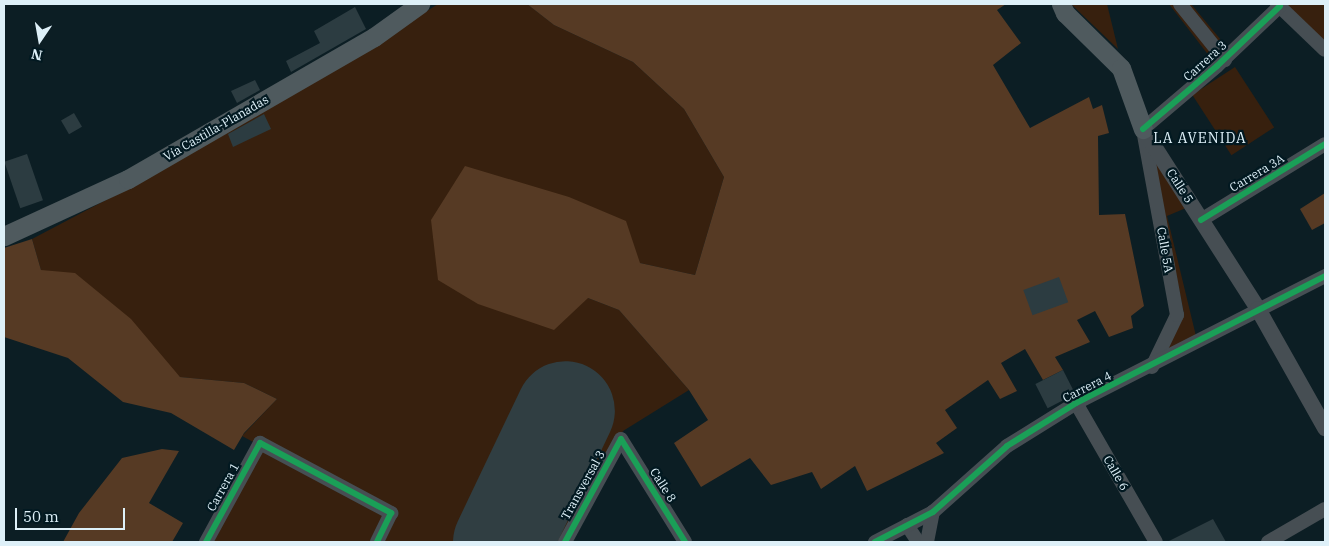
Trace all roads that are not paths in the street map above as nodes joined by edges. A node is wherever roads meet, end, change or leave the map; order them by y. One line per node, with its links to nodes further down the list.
1 (420, 4): 10 (main road, Vía Castilla-Planadas)
2 (1060, 4): 7 (main road, Calle 5)
3 (1180, 4): 6 (street)
4 (1278, 5): 5 (street); 6 (street, Carrera 3)
5 (1325, 50)
6 (1224, 60): 7 (street, Carrera 3)
7 (1143, 129): 9 (street, Calle 5); 13 (street, Calle 5A)
8 (1325, 144): 9 (street, Carrera 3A)
9 (1201, 220): 12 (street, Calle 5)
10 (4, 236)
11 (1325, 276): 12 (street, Carrera 4)
12 (1258, 309): 13 (street, Carrera 4); 15 (street, Calle 5)
13 (1152, 367): 14 (street, Carrera 4)
14 (1076, 403): 18 (street, Carrera 4); 27 (street, Calle 6)
15 (1325, 428)
16 (621, 439): 22 (street, Transversal 3); 23 (street, Calle 8)
17 (1325, 509): 28 (street)
18 (932, 512): 19 (street, Carrera 4); 26 (street)
19 (907, 525): 24 (street, Carrera 4); 25 (street)
20 (206, 542): 21 (street, Carrera 1)
21 (377, 542)
22 (564, 542)
23 (686, 542)
24 (875, 542)
25 (918, 542)
26 (927, 542)
27 (1156, 542)
28 (1268, 542)

